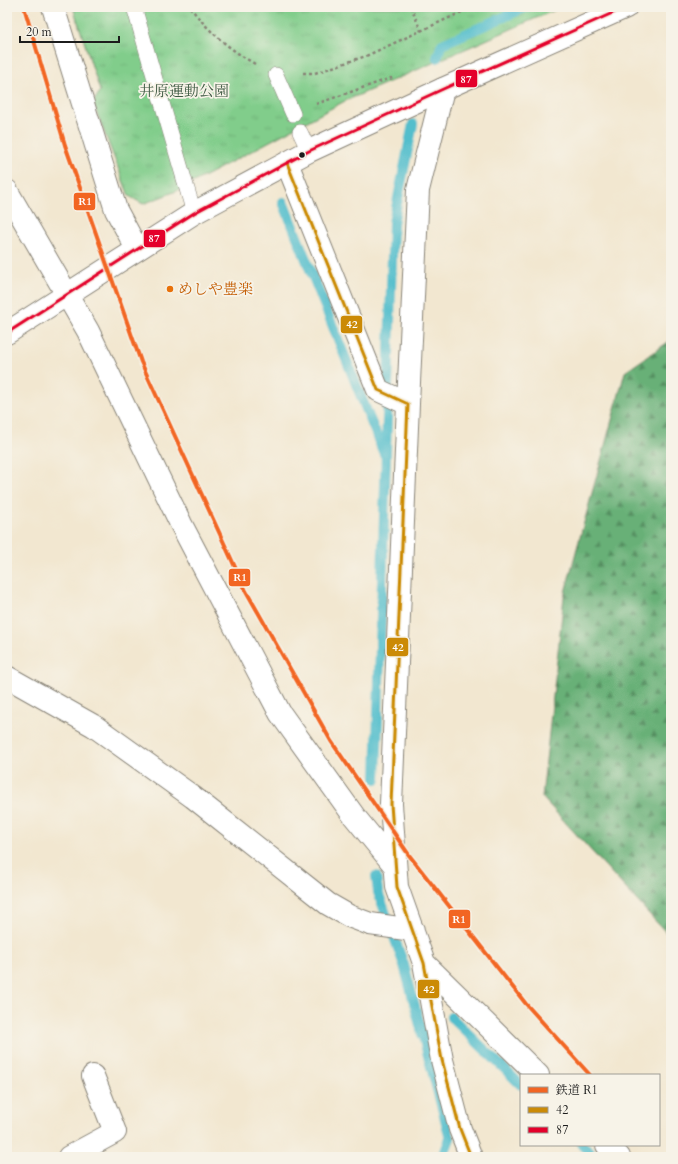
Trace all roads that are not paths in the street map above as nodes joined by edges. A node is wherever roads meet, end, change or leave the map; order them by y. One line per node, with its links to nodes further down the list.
1 (52, 7): 12 (street)
2 (134, 7): 11 (lane)
3 (626, 7): 5 (street)
4 (276, 75): 6 (lane)
5 (443, 88): 8 (street); 15 (street)
6 (293, 114)
7 (300, 132): 8 (lane)
8 (309, 151): 9 (street)
9 (287, 164): 11 (street); 15 (street)
10 (7, 191): 13 (street)
11 (194, 213): 12 (street)
12 (137, 249): 13 (street)
13 (68, 294): 14 (street); 17 (street)
14 (7, 333)
15 (403, 402): 17 (street)
16 (7, 677): 18 (street)
17 (395, 866): 18 (street)
18 (407, 929): 19 (street)
19 (424, 963): 20 (street); 24 (street)
20 (537, 1074)
21 (94, 1076): 23 (street)
22 (608, 1146): 25 (street)
23 (69, 1157)
24 (471, 1157)
25 (619, 1157)

